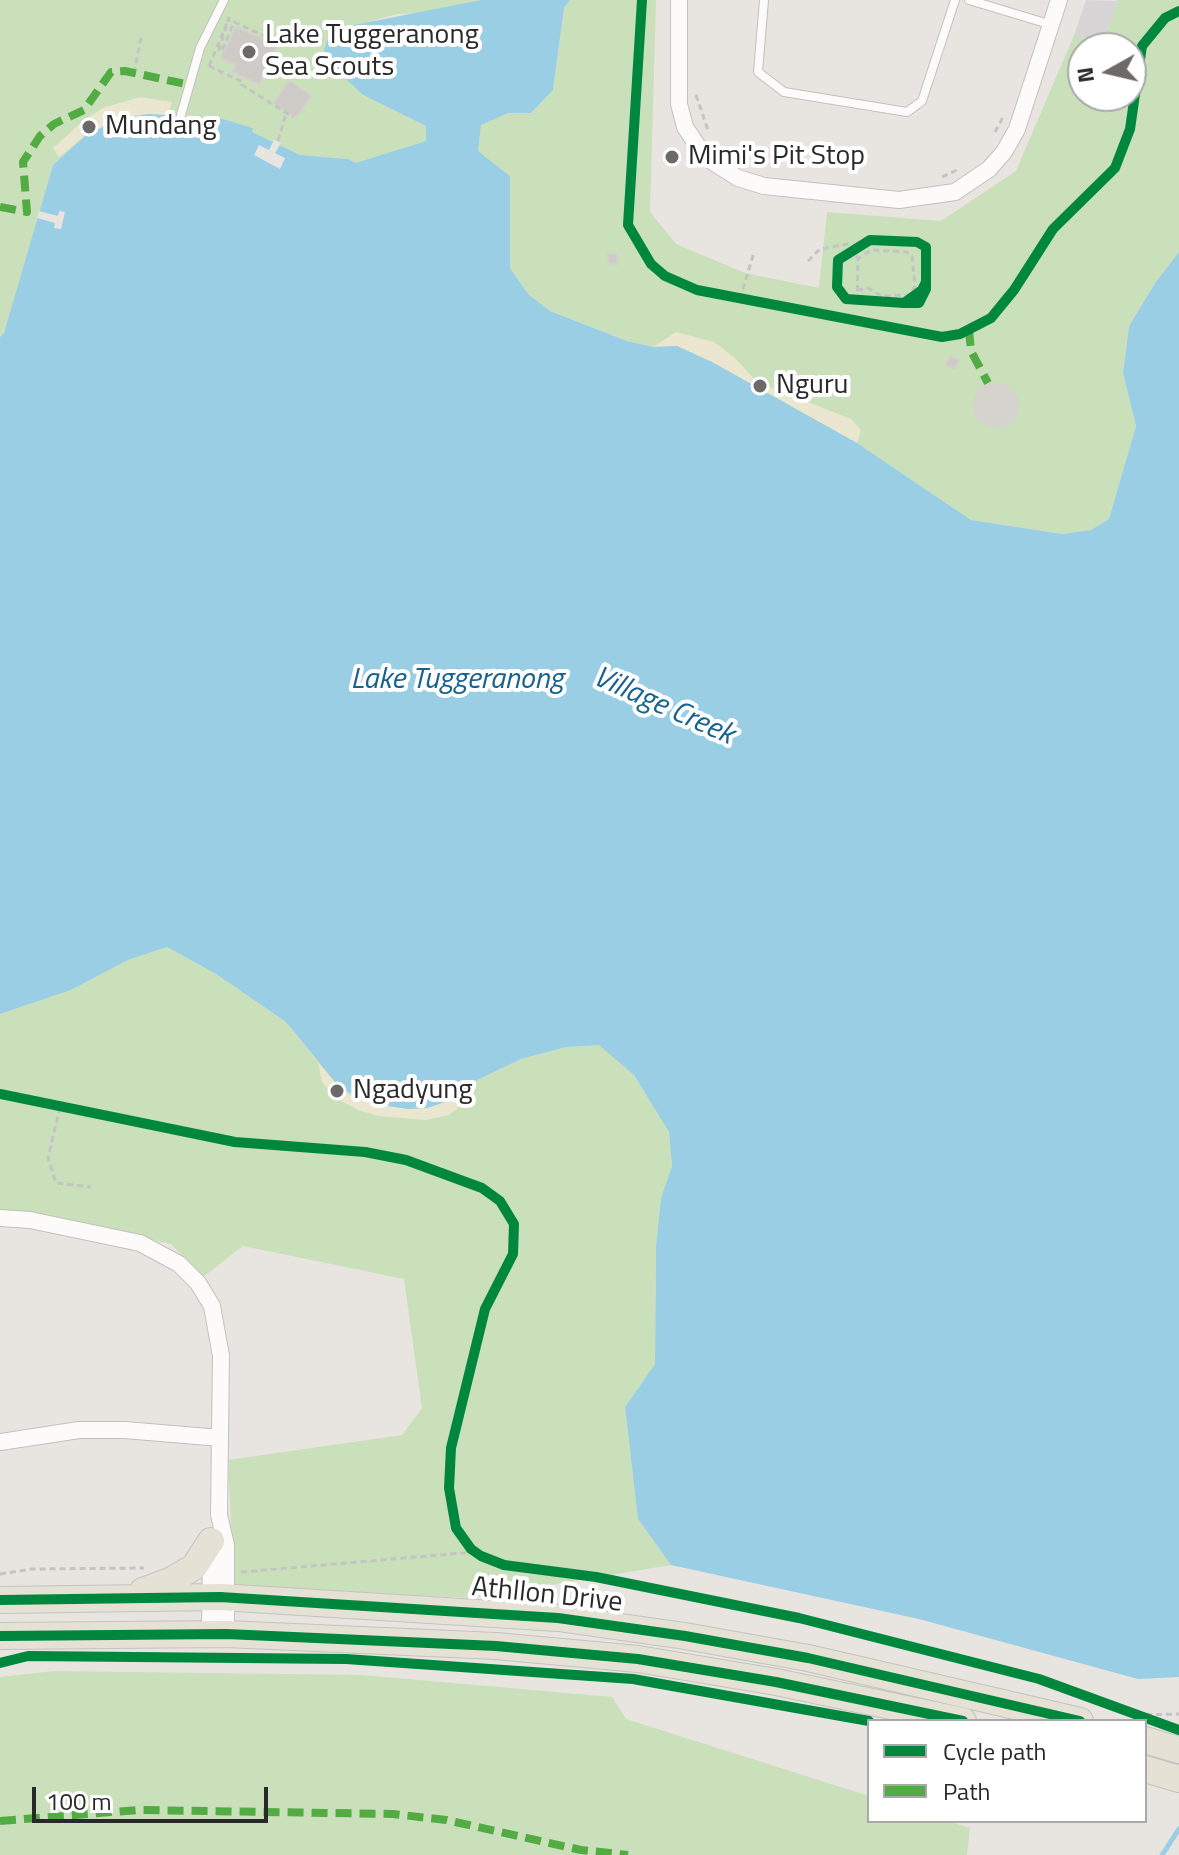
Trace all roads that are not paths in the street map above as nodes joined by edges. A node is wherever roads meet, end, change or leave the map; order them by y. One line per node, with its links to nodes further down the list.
1 (224, 0): 8 (lane)
2 (679, 0): 7 (street)
3 (764, 0): 4 (lane)
4 (955, 0)
5 (969, 0): 7 (lane)
6 (1059, 0): 7 (street)
7 (1052, 25)
8 (181, 115)
9 (0, 1218): 10 (street)
10 (220, 1438): 11 (street); 12 (street)
11 (0, 1442)
12 (219, 1515): 13 (street); 14 (street)
13 (211, 1541): 14 (street); 15 (main road)
14 (218, 1597): 15 (main road, Athllon Drive); 17 (street); 20 (main road, Athllon Drive)
15 (117, 1598): 16 (main road, Athllon Drive)
16 (0, 1600)
17 (218, 1634): 18 (main road, Athllon Drive); 19 (main road, Athllon Drive)
18 (0, 1636)
19 (953, 1719)
20 (1072, 1719)
21 (1148, 1727): 22 (main road)
22 (1179, 1750)
23 (1147, 1770): 24 (main road)
24 (1179, 1779)

